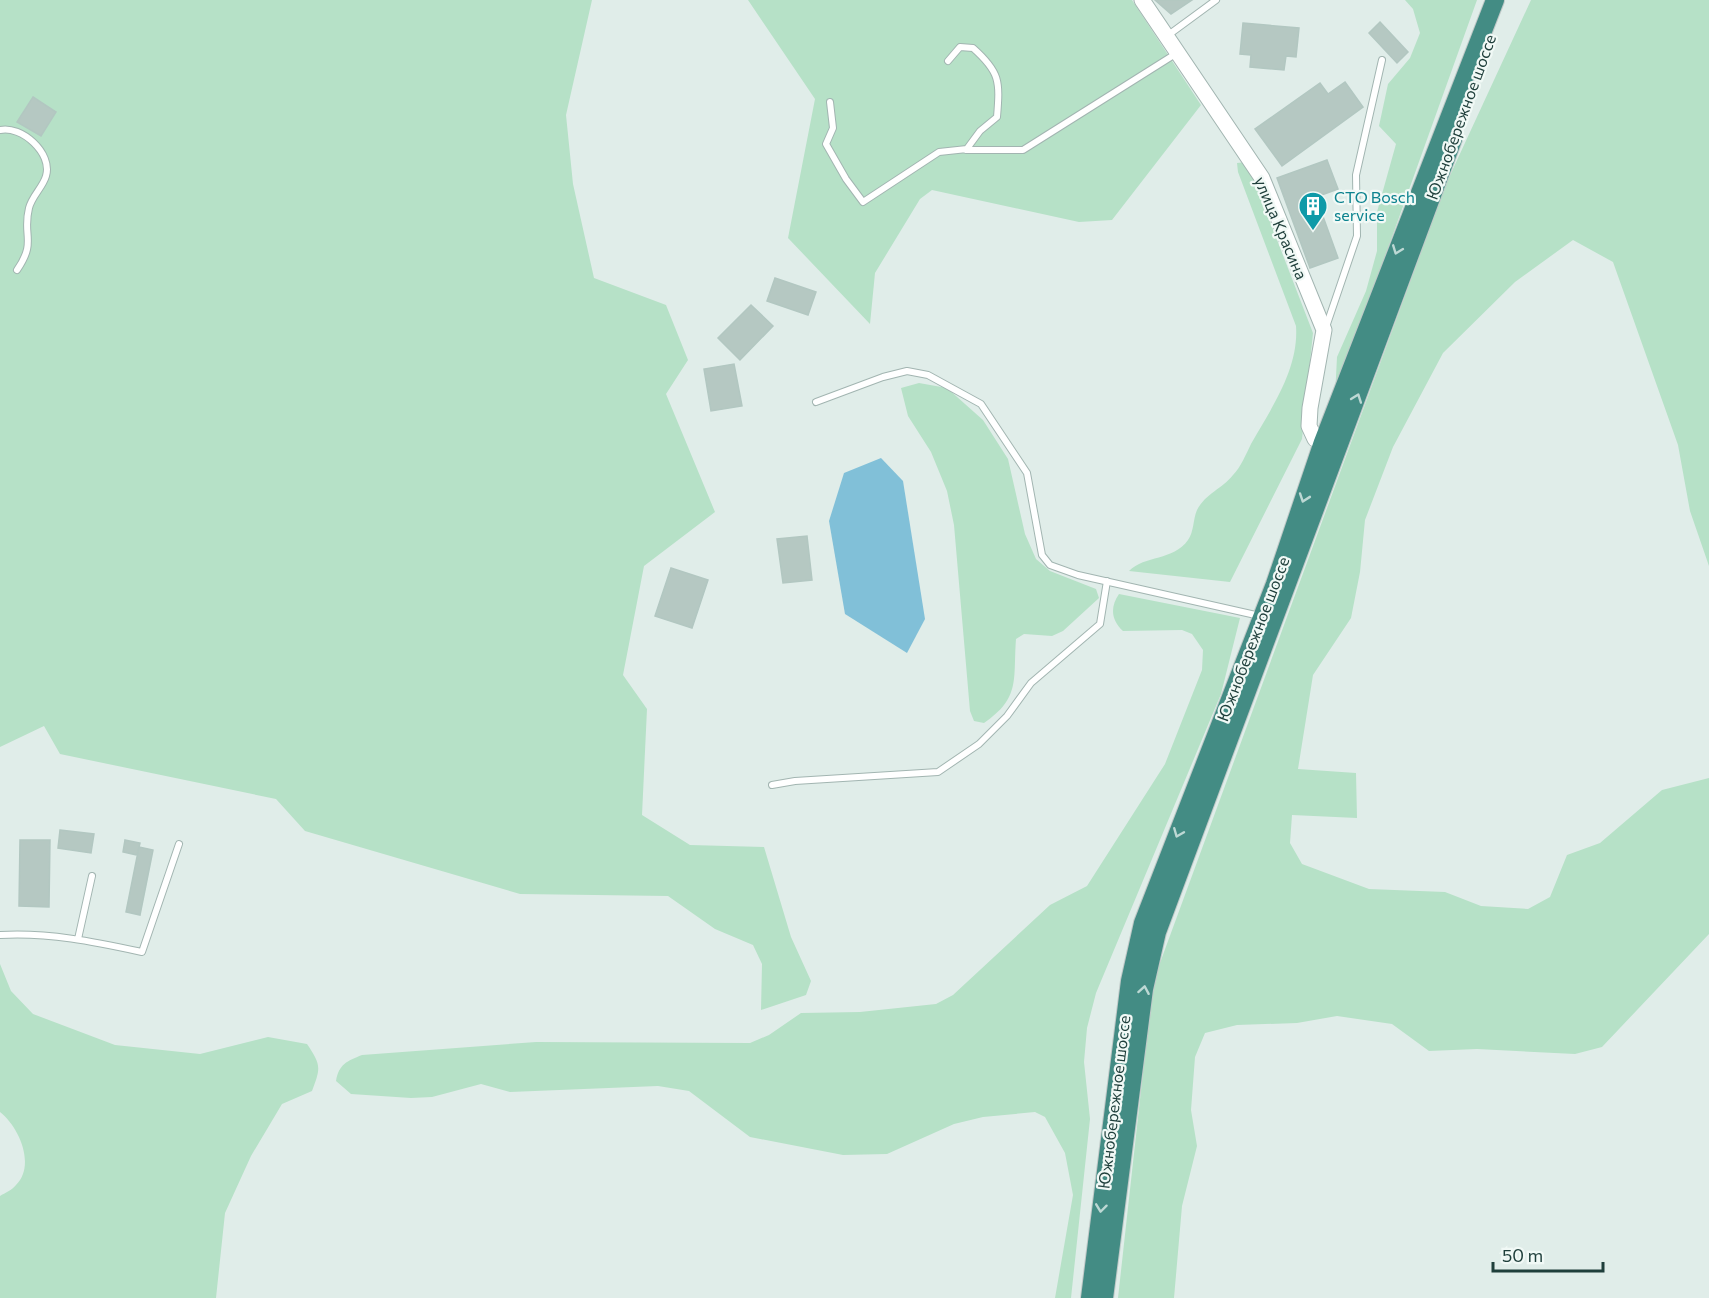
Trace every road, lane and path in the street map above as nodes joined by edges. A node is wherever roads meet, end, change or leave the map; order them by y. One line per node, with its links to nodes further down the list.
1 (1142, 0): 4 (street, улица Красина)
2 (1216, 0): 4 (lane)
3 (1500, 4): 14 (highway, Южнобережное шоссе)
4 (1167, 37): 5 (street, улица Красина)
5 (1177, 52): 10 (lane); 12 (street, улица Красина)
6 (1382, 60): 12 (lane)
7 (948, 61): 10 (lane)
8 (830, 102): 10 (lane)
9 (0, 130): 11 (lane)
10 (967, 149)
11 (17, 270)
12 (1324, 330): 14 (street)
13 (816, 402): 15 (lane)
14 (1330, 447): 16 (highway, Южнобережное шоссе, one-way to 16); 17 (highway, Южнобережное шоссе)
15 (1107, 581): 16 (lane); 18 (lane)
16 (1261, 616): 17 (highway, Южнобережное шоссе)
17 (1206, 783): 23 (highway, Южнобережное шоссе, one-way to 23); 24 (highway, Южнобережное шоссе, one-way to 17)
18 (772, 785)
19 (179, 844): 22 (lane)
20 (92, 876): 22 (lane)
21 (0, 935): 22 (lane)
22 (78, 939)
23 (1090, 1298)
24 (1104, 1298)

